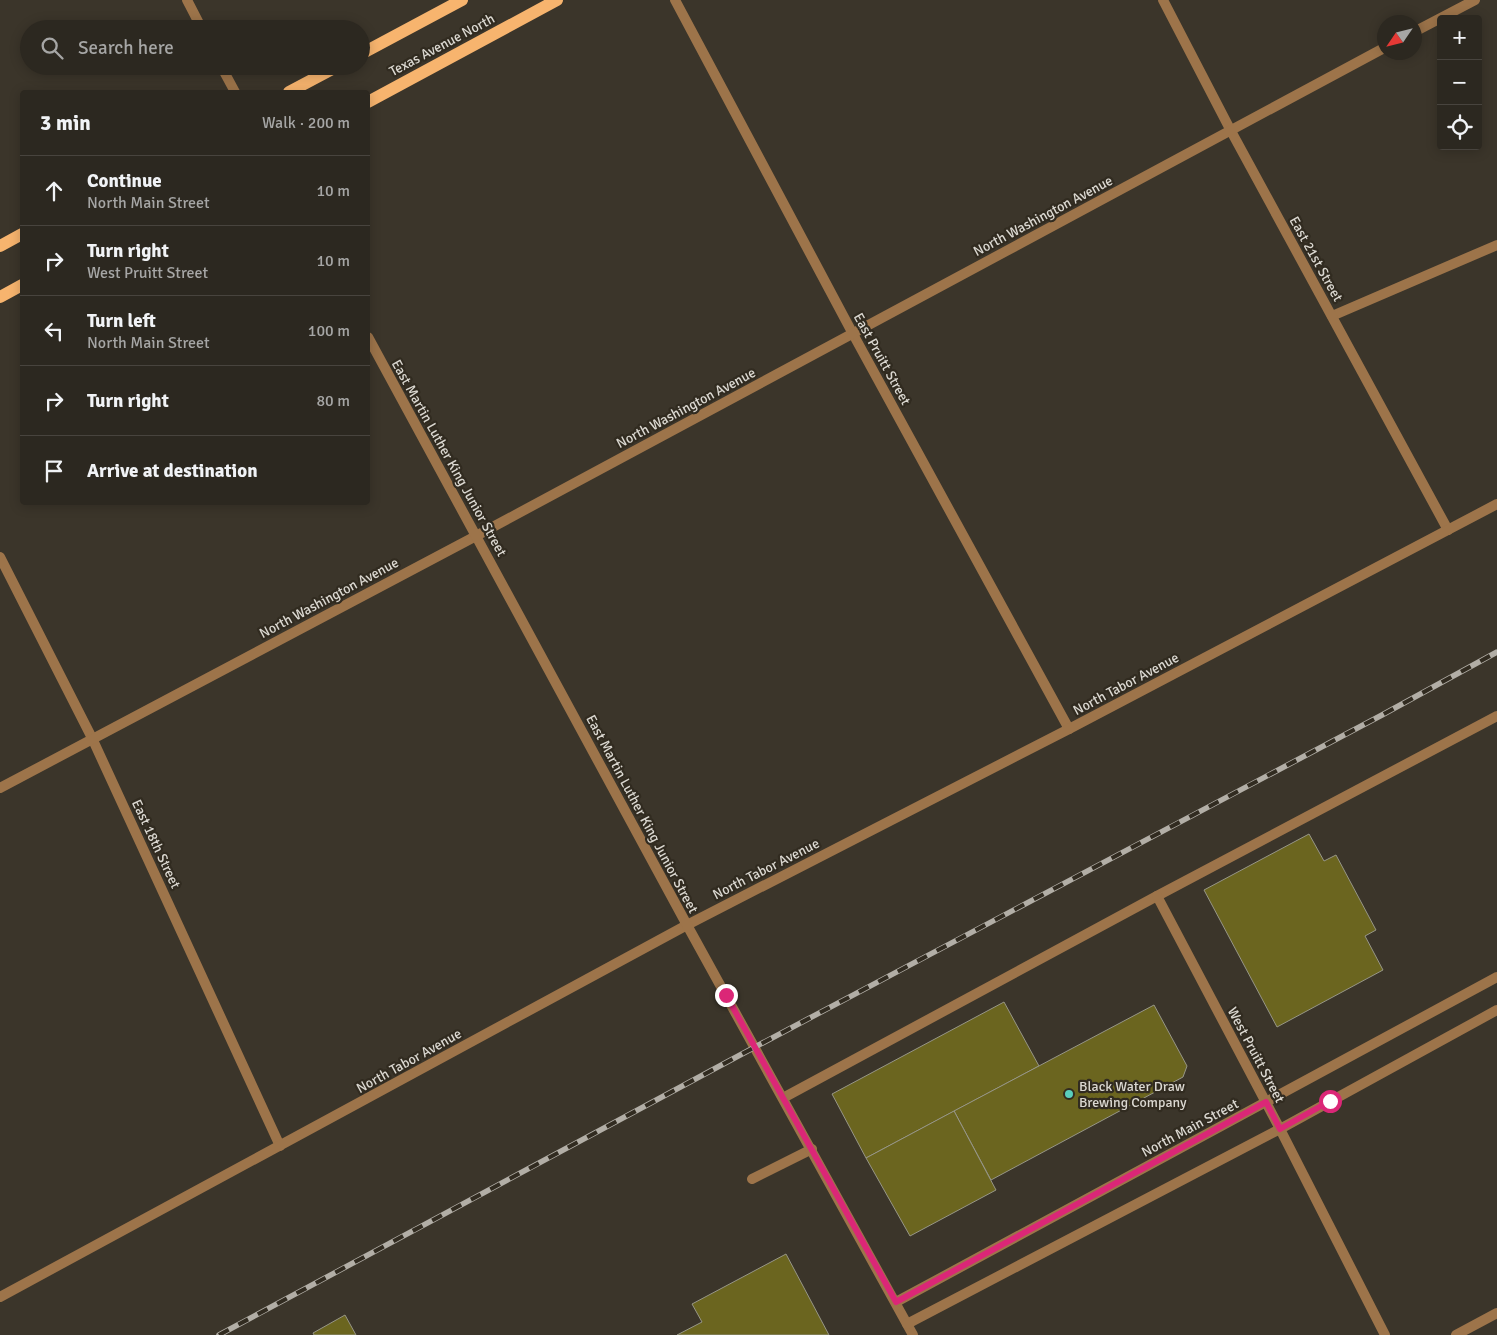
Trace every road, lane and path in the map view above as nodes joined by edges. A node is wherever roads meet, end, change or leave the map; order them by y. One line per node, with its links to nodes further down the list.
1 (187, 0): 7 (street)
2 (462, 0): 9 (main road)
3 (558, 0): 15 (main road, Texas Avenue North)
4 (675, 0): 23 (street, East Pruitt Street)
5 (1163, 0): 16 (street, East 21st Street)
6 (1475, 0): 8 (street)
7 (197, 20)
8 (1422, 28)
9 (370, 49)
10 (1377, 52): 16 (street, North Washington Avenue)
11 (226, 75): 13 (street)
12 (321, 75): 14 (main road)
13 (234, 90)
14 (293, 90)
15 (370, 101)
16 (1231, 131): 22 (street, East 21st Street); 23 (street, North Washington Avenue)
17 (20, 235): 19 (main road)
18 (1497, 245): 22 (street)
19 (0, 246)
20 (20, 286): 21 (main road)
21 (0, 297)
22 (1332, 316): 26 (street, East 21st Street)
23 (853, 334): 27 (street, North Washington Avenue); 30 (street, East Pruitt Street)
24 (370, 341): 27 (street, East Martin Luther King Junior Street)
25 (1497, 504): 26 (street, North Tabor Avenue)
26 (1448, 530): 30 (street, North Tabor Avenue)
27 (476, 536): 31 (street, North Washington Avenue); 34 (street, East Martin Luther King Junior Street)
28 (0, 557): 31 (street, East 18th Street)
29 (1497, 716): 33 (street)
30 (1069, 729): 34 (street, North Tabor Avenue)
31 (92, 738): 32 (street, North Washington Avenue); 40 (street, East 18th Street)
32 (0, 788)
33 (1156, 896): 37 (street); 38 (street, West Pruitt Street)
34 (686, 925): 37 (street, East Martin Luther King Junior Street); 40 (street, North Tabor Avenue)
35 (1497, 977): 38 (street, North Main Street)
36 (1497, 1010): 39 (street)
37 (783, 1098): 41 (street, East Martin Luther King Junior Street)
38 (1266, 1102): 39 (street, West Pruitt Street); 44 (street, North Main Street)
39 (1280, 1129): 46 (street); 48 (street, West Pruitt Street)
40 (280, 1146): 43 (street, North Tabor Avenue)
41 (812, 1149): 42 (street); 44 (street, East Martin Luther King Junior Street)
42 (752, 1179)
43 (0, 1297)
44 (896, 1302): 46 (street, East Martin Luther King Junior Street)
45 (1497, 1313): 49 (street)
46 (907, 1324): 47 (street, East Martin Luther King Junior Street)
47 (913, 1335)
48 (1385, 1335)
49 (1456, 1335)

